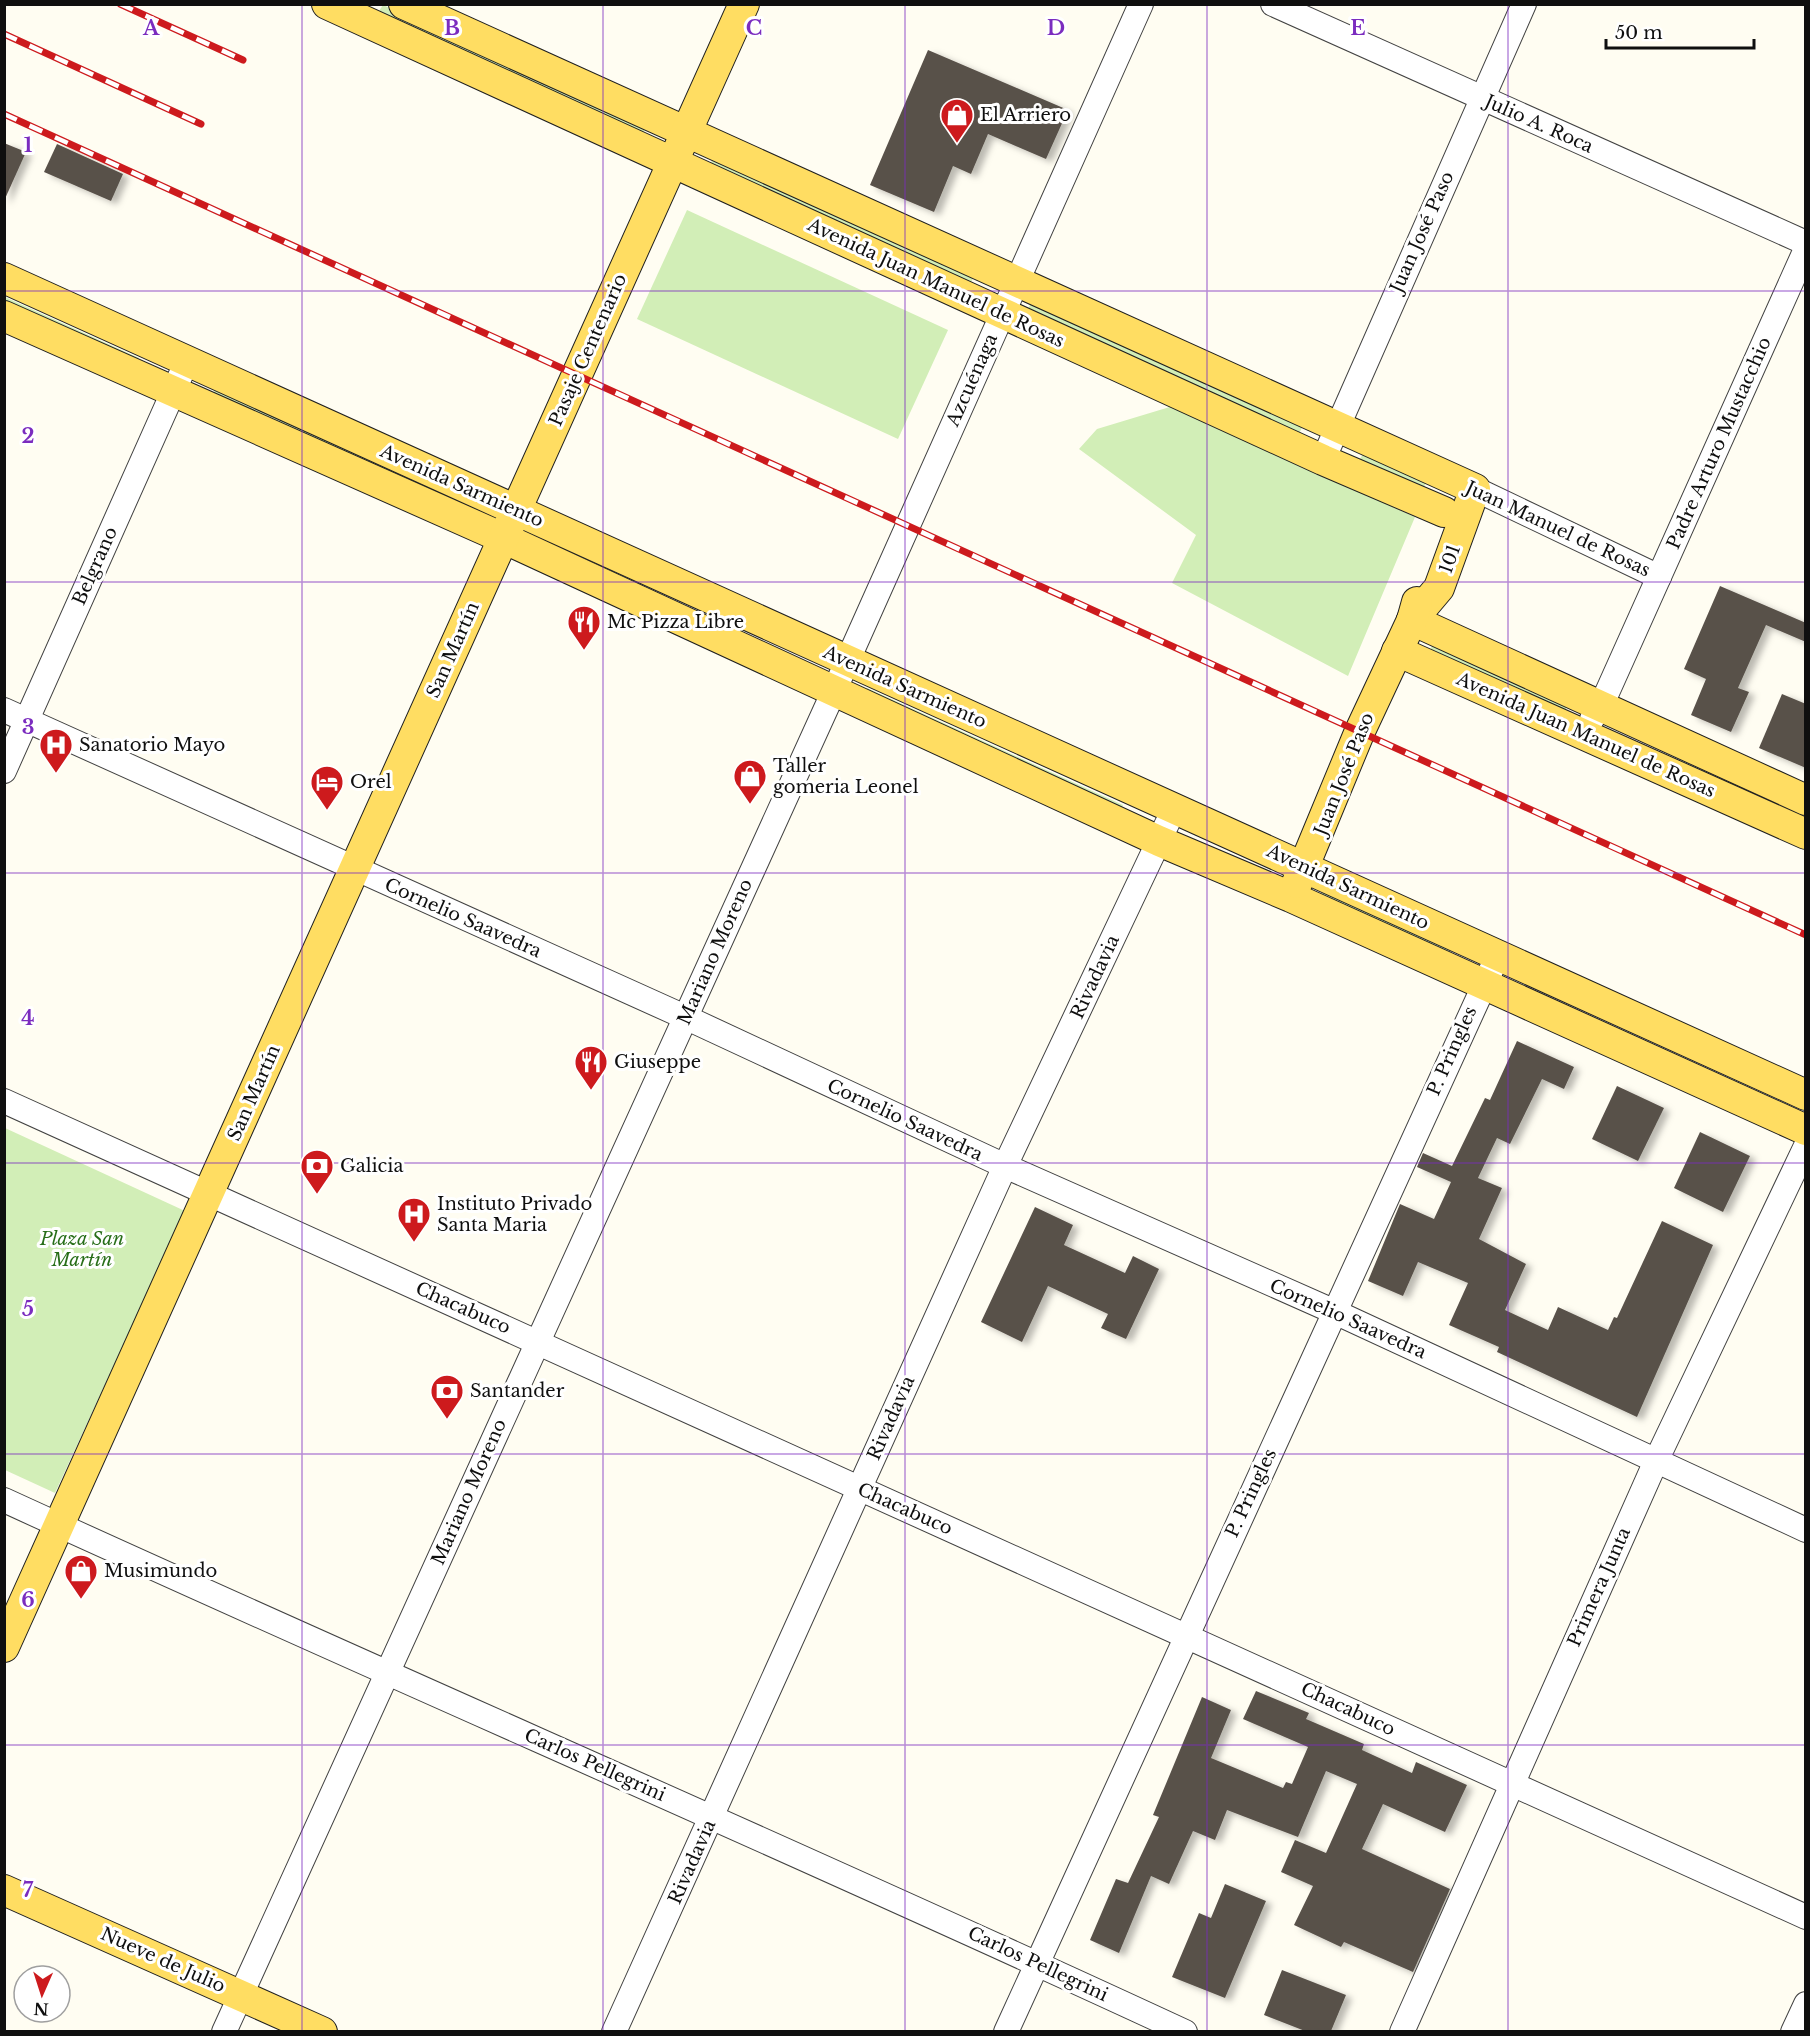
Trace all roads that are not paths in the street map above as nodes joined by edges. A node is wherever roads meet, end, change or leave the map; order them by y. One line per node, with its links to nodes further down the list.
1 (404, 4): 8 (main road, Avenida Juan Manuel de Rosas)
2 (744, 4): 8 (main road, Pasaje Centenario)
3 (1142, 4): 13 (street, Azcuénaga)
4 (1273, 4): 7 (street, Julio A. Roca)
5 (1524, 4): 7 (street, Juan José Paso)
6 (340, 7): 9 (main road, Avenida Juan Manuel de Rosas)
7 (1481, 98): 10 (street, Julio A. Roca); 18 (street, Juan José Paso)
8 (686, 132): 9 (main road, Pasaje Centenario); 13 (main road, Avenida Juan Manuel de Rosas)
9 (673, 162): 14 (main road, Avenida Juan Manuel de Rosas); 21 (main road, Pasaje Centenario)
10 (1806, 243)
11 (1806, 249): 24 (street, Padre Arturo Mustacchio)
12 (4, 278): 16 (main road, Avenida Sarmiento)
13 (1016, 282): 14 (street, Azcuénaga); 18 (main road, Avenida Juan Manuel de Rosas)
14 (1002, 313): 19 (main road, Avenida Juan Manuel de Rosas); 27 (street, Azcuénaga)
15 (4, 316): 17 (main road, Avenida Sarmiento)
16 (187, 361): 17 (street, Belgrano); 21 (main road, Avenida Sarmiento)
17 (172, 392): 23 (main road, Avenida Sarmiento); 31 (street, Belgrano)
18 (1336, 427): 19 (street, Juan José Paso); 20 (main road, Avenida Juan Manuel de Rosas)
19 (1323, 460): 22 (main road, Avenida Juan Manuel de Rosas)
20 (1465, 485): 22 (main road); 24 (street, Juan Manuel de Rosas); 25 (main road, 101)
21 (516, 510): 23 (main road, Pasaje Centenario); 27 (main road, Avenida Sarmiento)
22 (1444, 512): 25 (main road)
23 (503, 538): 28 (main road, Avenida Sarmiento); 39 (main road, San Martín)
24 (1659, 577): 29 (street, Padre Arturo Mustacchio)
25 (1412, 620): 26 (main road); 29 (main road, Avenida Juan Manuel de Rosas)
26 (1396, 651): 32 (main road, Avenida Juan Manuel de Rosas); 38 (main road, Juan José Paso)
27 (846, 660): 28 (street, Azcuénaga); 35 (main road, Avenida Sarmiento)
28 (834, 691): 37 (main road, Avenida Sarmiento); 43 (street, Mariano Moreno)
29 (1601, 706): 32 (street, Padre Arturo Mustacchio); 34 (main road, Avenida Juan Manuel de Rosas)
30 (4, 710): 31 (street, Cornelio Saavedra)
31 (28, 720): 33 (street, Belgrano); 39 (street, Cornelio Saavedra)
32 (1582, 733): 36 (main road, Avenida Juan Manuel de Rosas)
33 (4, 771)
34 (1806, 800)
35 (1174, 809): 37 (street, Rivadavia); 38 (main road, Avenida Sarmiento)
36 (1806, 834)
37 (1159, 841): 40 (main road, Avenida Sarmiento); 48 (street, Rivadavia)
38 (1305, 867): 40 (main road, Juan José Paso); 41 (main road, Avenida Sarmiento)
39 (355, 870): 43 (street, Cornelio Saavedra); 49 (main road, San Martín)
40 (1291, 897): 42 (main road, Avenida Sarmiento)
41 (1498, 955): 42 (street, P. Pringles); 44 (main road, Avenida Sarmiento)
42 (1482, 984): 46 (main road, Avenida Sarmiento); 50 (street, P. Pringles)
43 (685, 1017): 48 (street, Cornelio Saavedra); 51 (street, Mariano Moreno)
44 (1806, 1095)
45 (4, 1101): 49 (street, Chacabuco)
46 (1806, 1130)
47 (1806, 1146): 52 (street, Primera Junta)
48 (1005, 1166): 50 (street, Cornelio Saavedra); 53 (street, Rivadavia)
49 (208, 1194): 51 (street, Chacabuco); 55 (main road, San Martín)
50 (1335, 1312): 52 (street, Cornelio Saavedra); 57 (street, P. Pringles)
51 (537, 1341): 53 (street, Chacabuco); 59 (street, Mariano Moreno)
52 (1656, 1461): 56 (street, Cornelio Saavedra); 60 (street, Primera Junta)
53 (859, 1489): 57 (street, Chacabuco); 61 (street, Rivadavia)
54 (4, 1500): 55 (street, Carlos Pellegrini)
55 (59, 1526): 58 (main road, San Martín); 59 (street, Carlos Pellegrini)
56 (1806, 1530)
57 (1186, 1635): 60 (street, Chacabuco); 64 (street, P. Pringles)
58 (4, 1647)
59 (387, 1673): 61 (street, Carlos Pellegrini); 65 (street, Mariano Moreno)
60 (1511, 1784): 63 (street, Chacabuco); 72 (street, Primera Junta)
61 (712, 1816): 64 (street, Carlos Pellegrini); 69 (street, Rivadavia)
62 (4, 1890): 65 (main road, Nueve de Julio)
63 (1806, 1917)
64 (1037, 1963): 70 (street, P. Pringles); 71 (street, Carlos Pellegrini)
65 (241, 1995): 67 (street, Mariano Moreno); 68 (main road, Nueve de Julio)
66 (1806, 2004): 73 (street)
67 (224, 2031)
68 (322, 2031)
69 (615, 2031)
70 (1006, 2031)
71 (1185, 2031)
72 (1402, 2031)
73 (1793, 2031)

